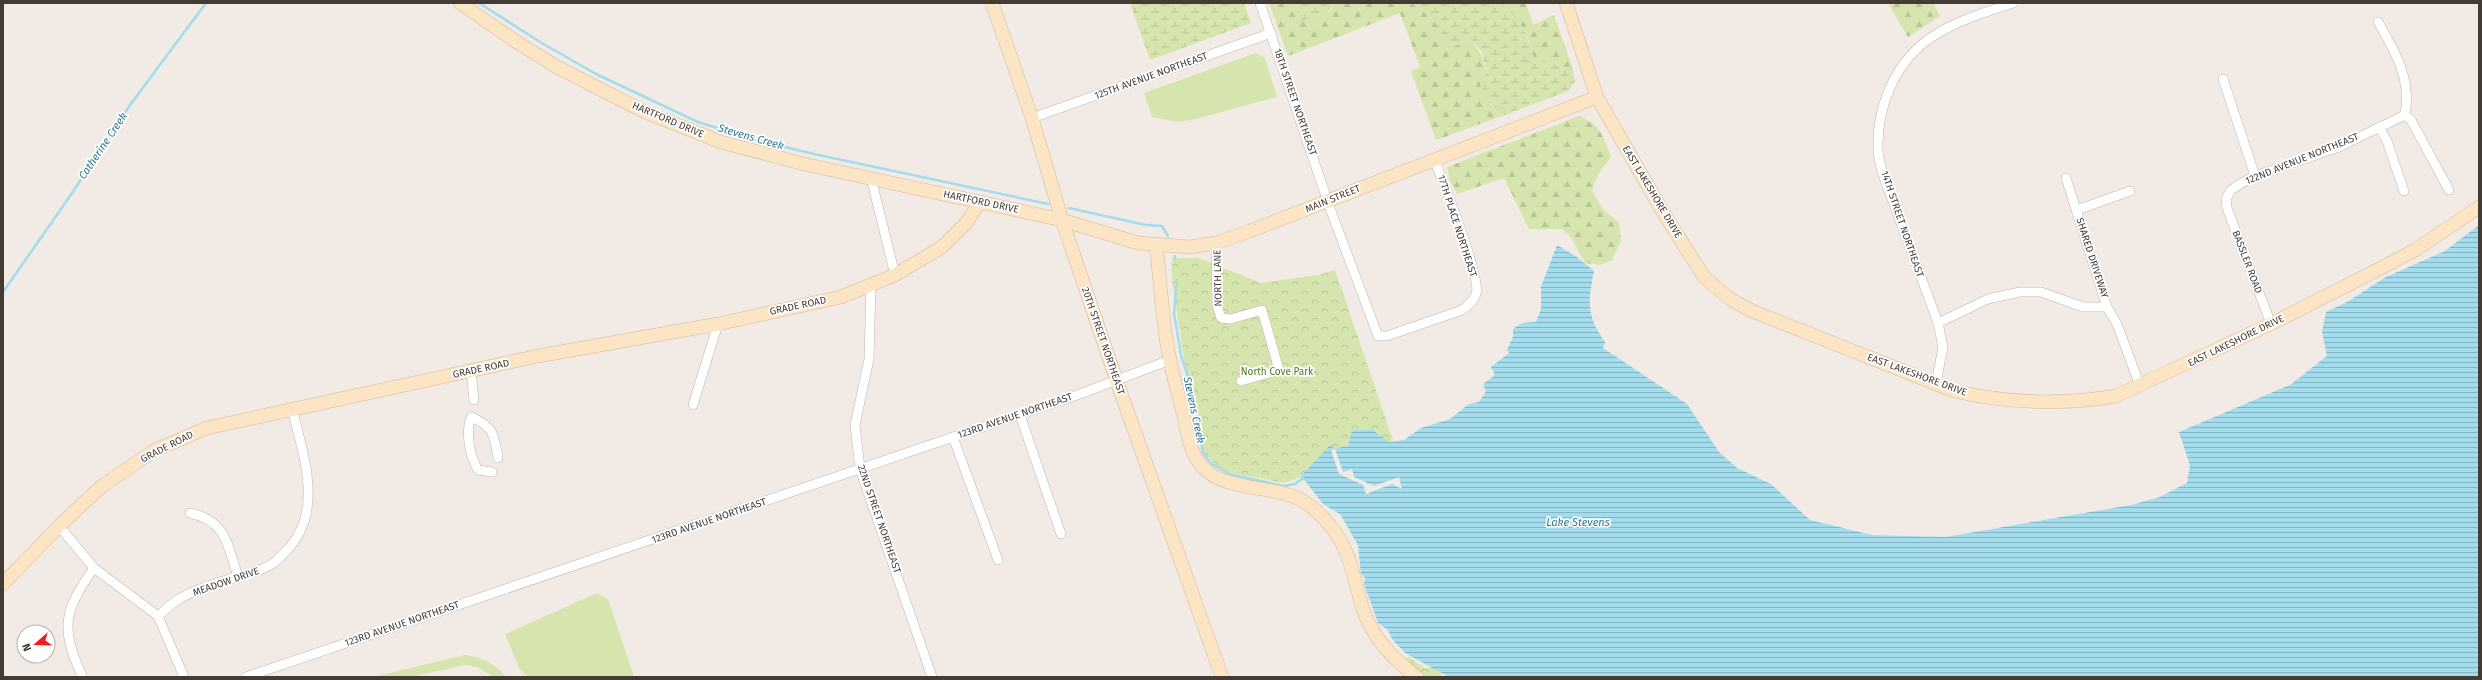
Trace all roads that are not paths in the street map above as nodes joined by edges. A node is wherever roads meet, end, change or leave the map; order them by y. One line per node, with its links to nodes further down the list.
1 (460, 3): 16 (main road, HARTFORD DRIVE)
2 (992, 3): 12 (main road, 20TH STREET NORTHEAST)
3 (1260, 3): 8 (street, 18TH STREET NORTHEAST)
4 (1566, 3): 10 (main road, EAST LAKESHORE DRIVE)
5 (2013, 3): 6 (street)
6 (1990, 7): 32 (street, 14TH STREET NORTHEAST)
7 (2378, 22): 11 (street)
8 (1271, 33): 12 (street, 125TH AVENUE NORTHEAST); 22 (street, 18TH STREET NORTHEAST)
9 (2223, 78): 15 (street)
10 (1597, 97): 14 (main road, MAIN STREET); 40 (main road, EAST LAKESHORE DRIVE)
11 (2405, 115): 13 (street, 122ND AVENUE NORTHEAST); 19 (street)
12 (1032, 118): 26 (main road, 20TH STREET NORTHEAST)
13 (2379, 127): 15 (street, 122ND AVENUE NORTHEAST); 18 (street)
14 (1434, 159): 22 (main road, MAIN STREET); 35 (street, 17TH PLACE NORTHEAST)
15 (2256, 176): 21 (street, 122ND AVENUE NORTHEAST)
16 (871, 178): 23 (main road, HARTFORD DRIVE); 29 (street)
17 (2066, 178): 25 (street, SHARED DRIVEWAY)
18 (2404, 190)
19 (2449, 190)
20 (2130, 191): 25 (street, SHARED DRIVEWAY)
21 (2226, 199): 34 (street, BASSLER ROAD)
22 (1328, 201): 27 (main road, MAIN STREET); 35 (street, 18TH STREET NORTHEAST)
23 (980, 202): 26 (main road, HARTFORD DRIVE); 29 (main road, GRADE ROAD)
24 (2479, 207): 34 (main road, EAST LAKESHORE DRIVE)
25 (2077, 210): 31 (street, SHARED DRIVEWAY)
26 (1061, 216): 28 (main road, MAIN STREET); 39 (main road, 20TH STREET NORTHEAST)
27 (1216, 243): 28 (main road, MAIN STREET); 38 (street, NORTH LANE)
28 (1156, 246): 36 (main road)
29 (895, 274): 30 (main road, GRADE ROAD)
30 (871, 286): 33 (main road, GRADE ROAD); 48 (street, 22ND STREET NORTHEAST)
31 (2107, 307): 32 (street); 41 (street, SHARED DRIVEWAY)
32 (1938, 323): 40 (street, 14TH STREET NORTHEAST)
33 (718, 324): 37 (main road, GRADE ROAD); 43 (street)
34 (2272, 324): 41 (main road, EAST LAKESHORE DRIVE)
35 (1378, 336)
36 (1170, 360): 39 (street, 123RD AVENUE NORTHEAST); 63 (main road)
37 (471, 372): 42 (street); 44 (main road, GRADE ROAD)
38 (1241, 381)
39 (1117, 382): 45 (street, 123RD AVENUE NORTHEAST); 62 (main road, 20TH STREET NORTHEAST)
40 (1936, 383): 41 (main road, EAST LAKESHORE DRIVE)
41 (2140, 386)
42 (474, 400)
43 (693, 405)
44 (292, 408): 51 (main road, GRADE ROAD); 55 (street, MEADOW DRIVE)
45 (1020, 415): 46 (street, 123RD AVENUE NORTHEAST); 52 (street)
46 (953, 437): 48 (street, 123RD AVENUE NORTHEAST); 53 (street)
47 (498, 458): 49 (street)
48 (860, 469): 60 (street, 123RD AVENUE NORTHEAST); 61 (street, 22ND STREET NORTHEAST)
49 (492, 472)
50 (190, 512): 55 (street)
51 (59, 526): 54 (street); 56 (main road, GRADE ROAD)
52 (1061, 534)
53 (998, 560)
54 (94, 568): 57 (street); 58 (street)
55 (238, 576): 57 (street, MEADOW DRIVE)
56 (3, 584)
57 (158, 616): 59 (street)
58 (82, 675)
59 (184, 677)
60 (246, 677)
61 (932, 677)
62 (1222, 677)
63 (1417, 677)

